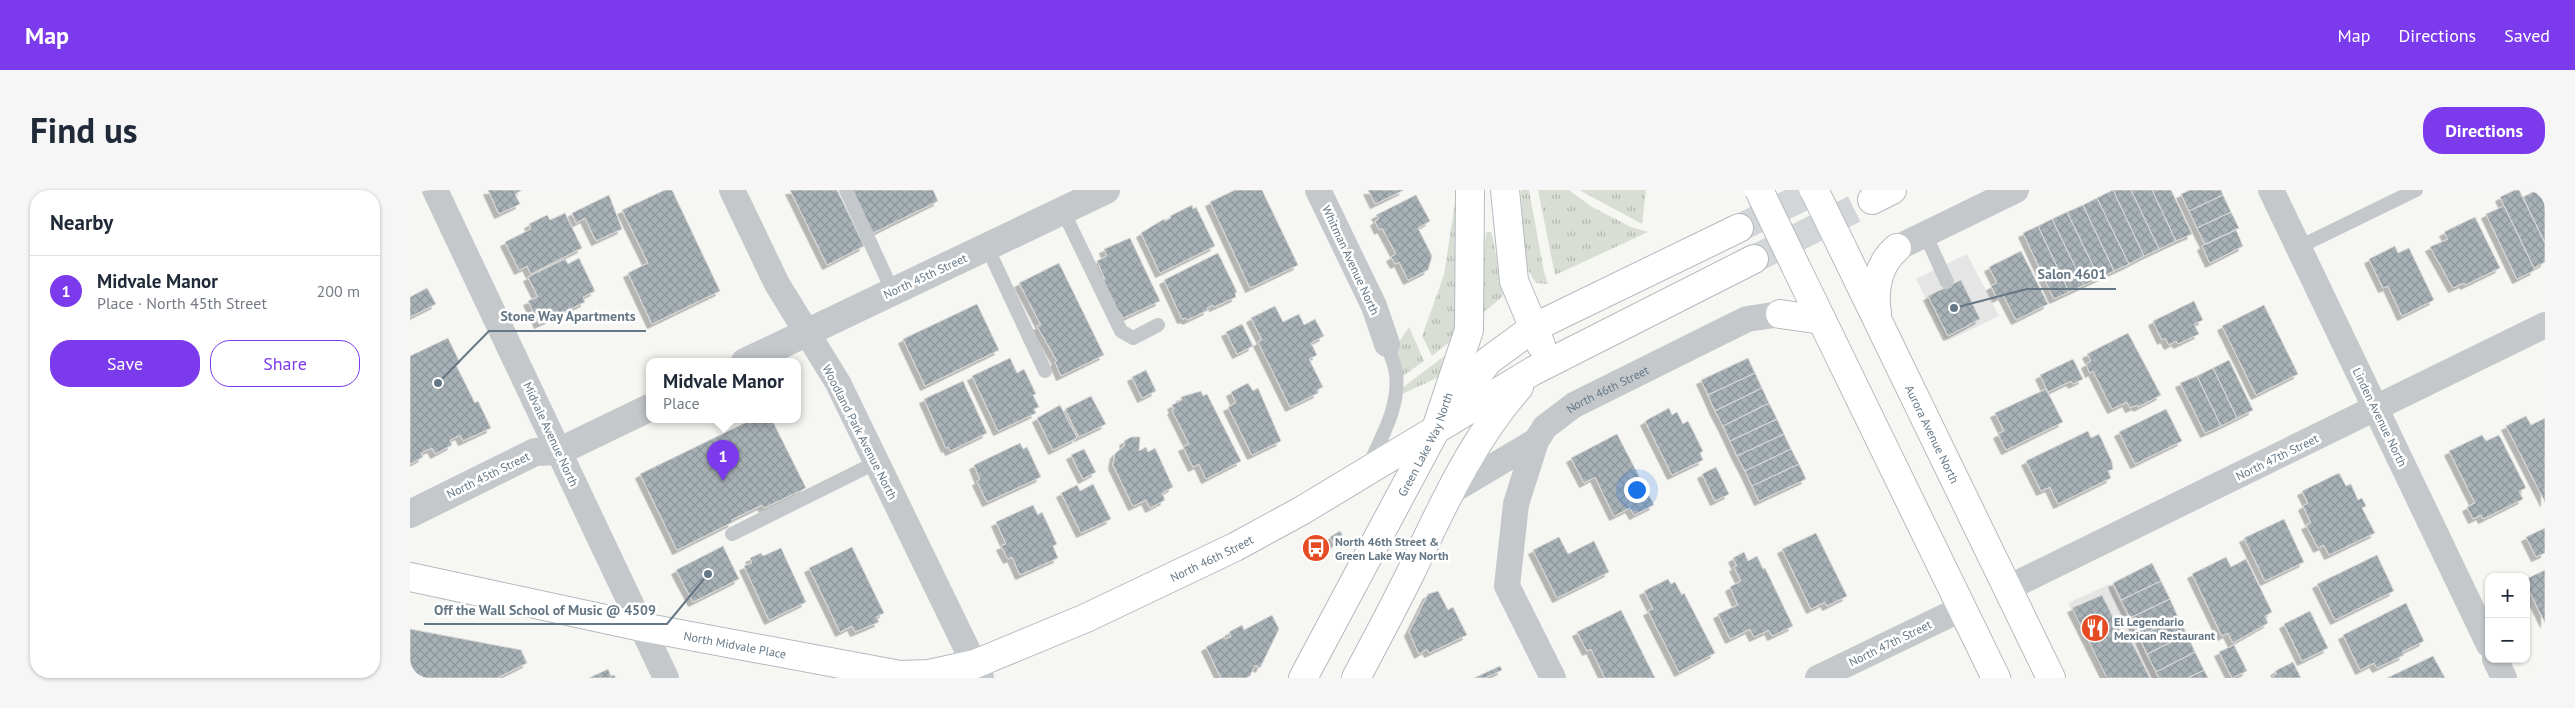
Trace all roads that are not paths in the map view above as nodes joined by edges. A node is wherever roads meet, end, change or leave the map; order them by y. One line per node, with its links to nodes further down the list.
1 (435, 190): 37 (street, Midvale Avenue North)
2 (732, 190): 28 (street, Woodland Park Avenue North)
3 (846, 190): 21 (lane)
4 (1106, 190): 13 (street, North 45th Street)
5 (1318, 190): 29 (street, Whitman Avenue North)
6 (1470, 190): 35 (main road, Green Lake Way North)
7 (1505, 190): 27 (main road)
8 (1759, 190): 23 (main road, bridge)
9 (1814, 190): 24 (main road, Aurora Avenue North, bridge)
10 (2016, 190): 15 (street)
11 (2271, 190): 17 (street, Linden Avenue North)
12 (2416, 190): 17 (lane)
13 (1063, 210): 16 (street, North 45th Street); 25 (lane)
14 (1739, 228): 27 (main road, North 46th Street)
15 (1925, 234): 18 (street); 20 (lane)
16 (987, 247): 21 (street, North 45th Street); 32 (lane)
17 (2298, 247): 33 (street, Linden Avenue North)
18 (1897, 248): 24 (main road)
19 (1754, 259): 31 (main road, North 46th Street)
20 (1948, 282)
21 (893, 292): 28 (street, North 45th Street)
22 (1780, 314): 23 (main road); 36 (street, North 46th Street)
23 (1822, 320): 45 (main road)
24 (1879, 322): 44 (main road, Aurora Avenue North)
25 (1158, 325)
26 (2545, 325): 33 (street, North 47th Street)
27 (1533, 328): 31 (main road); 35 (main road, North 46th Street)
28 (807, 333): 30 (street, North 45th Street); 38 (street, Woodland Park Avenue North)
29 (1387, 344): 39 (lane, Whitman Avenue North)
30 (754, 358)
31 (1541, 366): 35 (main road, North 46th Street); 40 (main road)
32 (1045, 371)
33 (2376, 408): 44 (street, North 47th Street); 47 (street, Linden Avenue North)
34 (646, 409): 37 (street, North 45th Street)
35 (1436, 430): 39 (main road, North 46th Street); 51 (main road, Green Lake Way North)
36 (1536, 441): 40 (street, North 46th Street); 53 (street)
37 (560, 451): 41 (street, North 45th Street); 46 (street, Midvale Avenue North)
38 (877, 462): 42 (lane); 49 (street, Woodland Park Avenue North)
39 (1365, 472): 49 (main road, North 46th Street)
40 (1450, 492): 52 (main road)
41 (410, 514)
42 (732, 534)
43 (410, 577): 46 (main road, North Midvale Place)
44 (2008, 588): 56 (main road, Aurora Avenue North)
45 (1963, 608): 54 (street, North 47th Street); 55 (main road)
46 (642, 627): 49 (main road, North Midvale Place); 50 (street, Midvale Avenue North)
47 (2485, 637)
48 (2497, 663): 57 (street)
49 (978, 671)
50 (666, 678)
51 (1303, 678)
52 (1356, 678)
53 (1553, 678)
54 (1818, 678)
55 (1996, 678)
56 (2051, 678)
57 (2504, 678)

